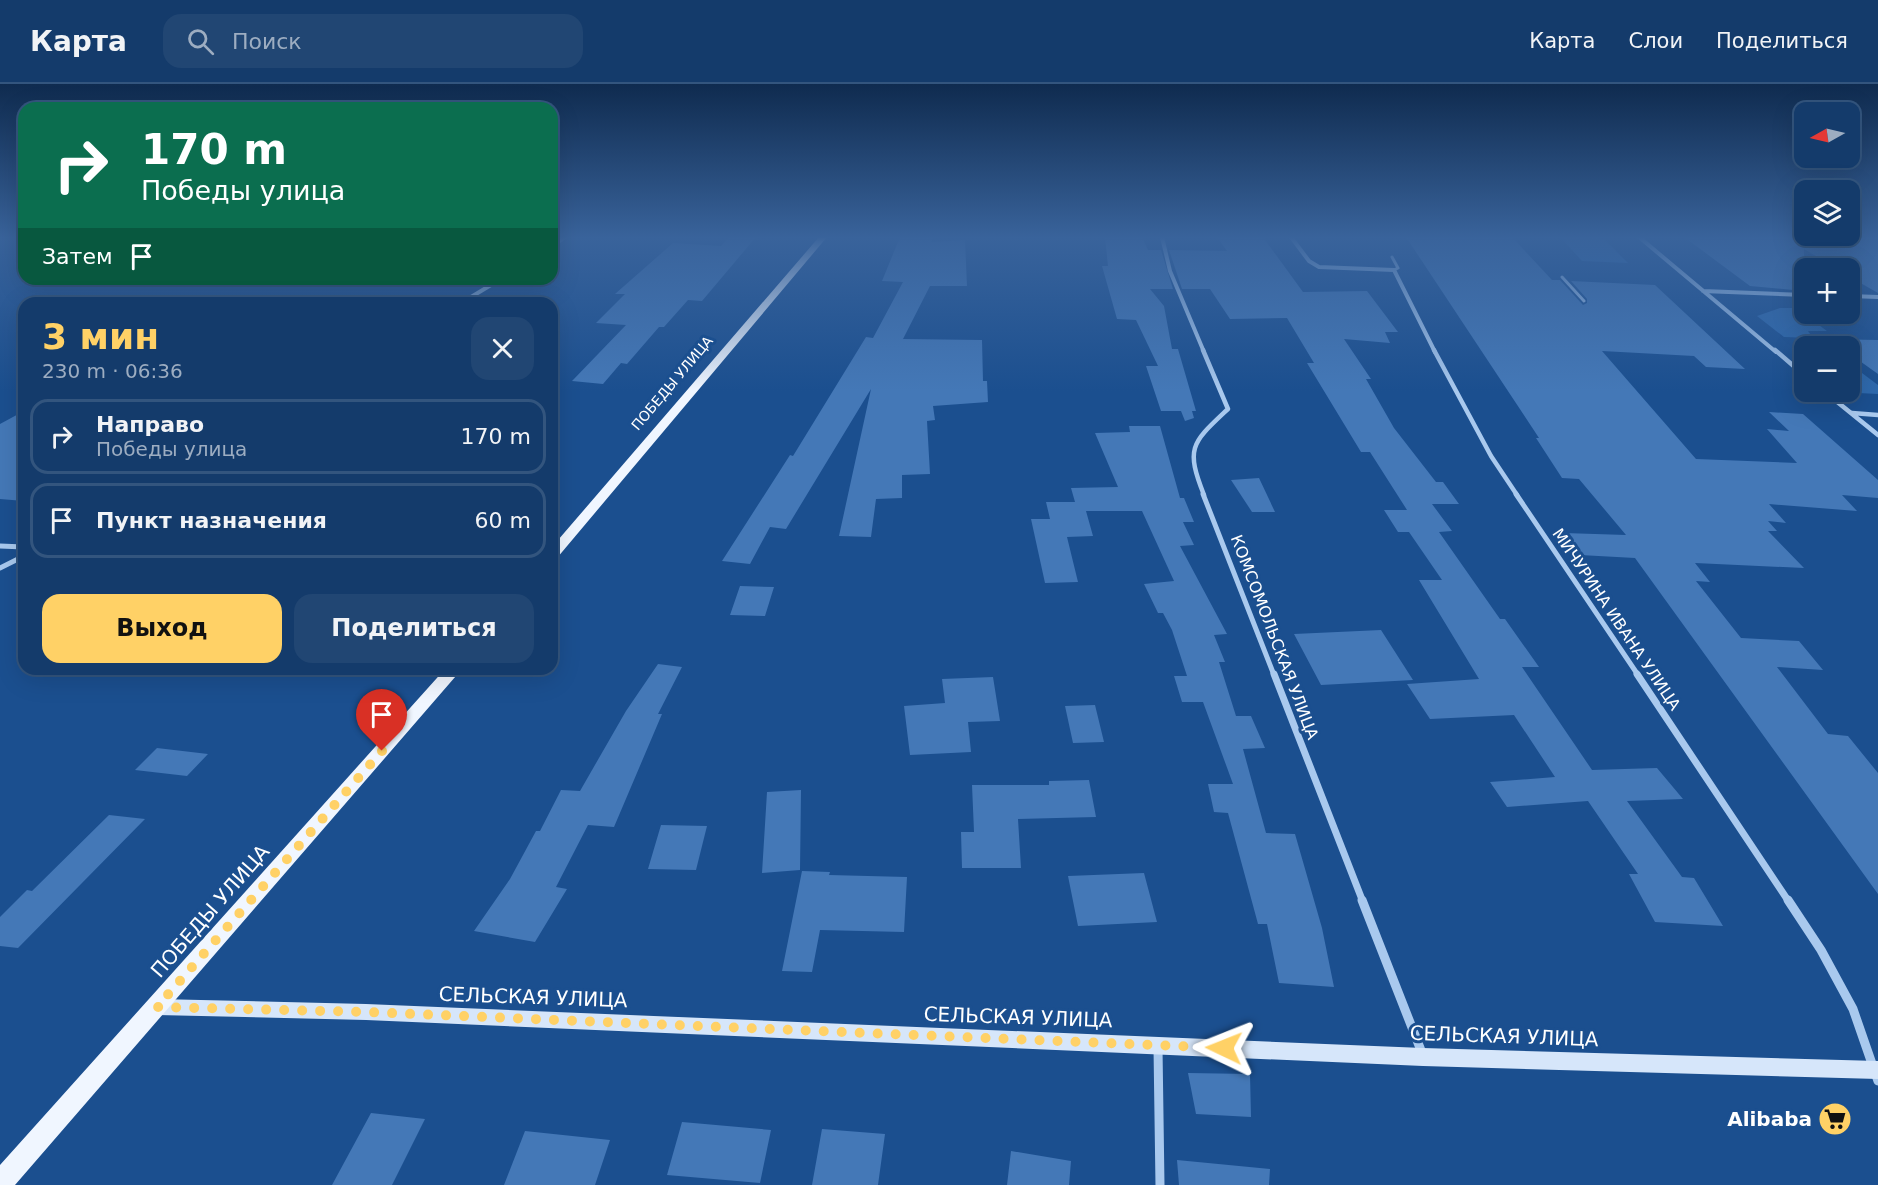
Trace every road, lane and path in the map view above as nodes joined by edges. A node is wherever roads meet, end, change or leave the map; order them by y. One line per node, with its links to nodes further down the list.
1 (485, 288): 10 (street)
2 (779, 288): 20 (main road, ПОБЕДЫ УЛИЦА)
3 (1177, 288): 26 (street, КОМСОМОЛЬСКАЯ УЛИЦА)
4 (1403, 288): 27 (street, МИЧУРИНА ИВАНА УЛИЦА)
5 (1572, 288): 12 (lane)
6 (1699, 288): 7 (street)
7 (1702, 291): 8 (street); 13 (street)
8 (1794, 295)
9 (1860, 296): 11 (street)
10 (471, 297)
11 (1878, 297)
12 (1584, 301)
13 (1794, 367)
14 (1837, 402): 15 (street)
15 (1851, 413): 16 (street); 17 (street)
16 (1878, 415)
17 (1878, 435)
18 (0, 546): 19 (street)
19 (18, 547)
20 (558, 548)
21 (18, 559): 22 (street)
22 (0, 568)
23 (449, 675): 24 (main road, ПОБЕДЫ УЛИЦА)
24 (157, 1007): 25 (main road, СЕЛЬСКАЯ УЛИЦА); 28 (main road, ПОБЕДЫ УЛИЦА)
25 (1158, 1045): 26 (main road, СЕЛЬСКАЯ УЛИЦА); 29 (street)
26 (1423, 1057): 27 (main road, СЕЛЬСКАЯ УЛИЦА)
27 (1877, 1073)
28 (0, 1183)
29 (1160, 1185)

